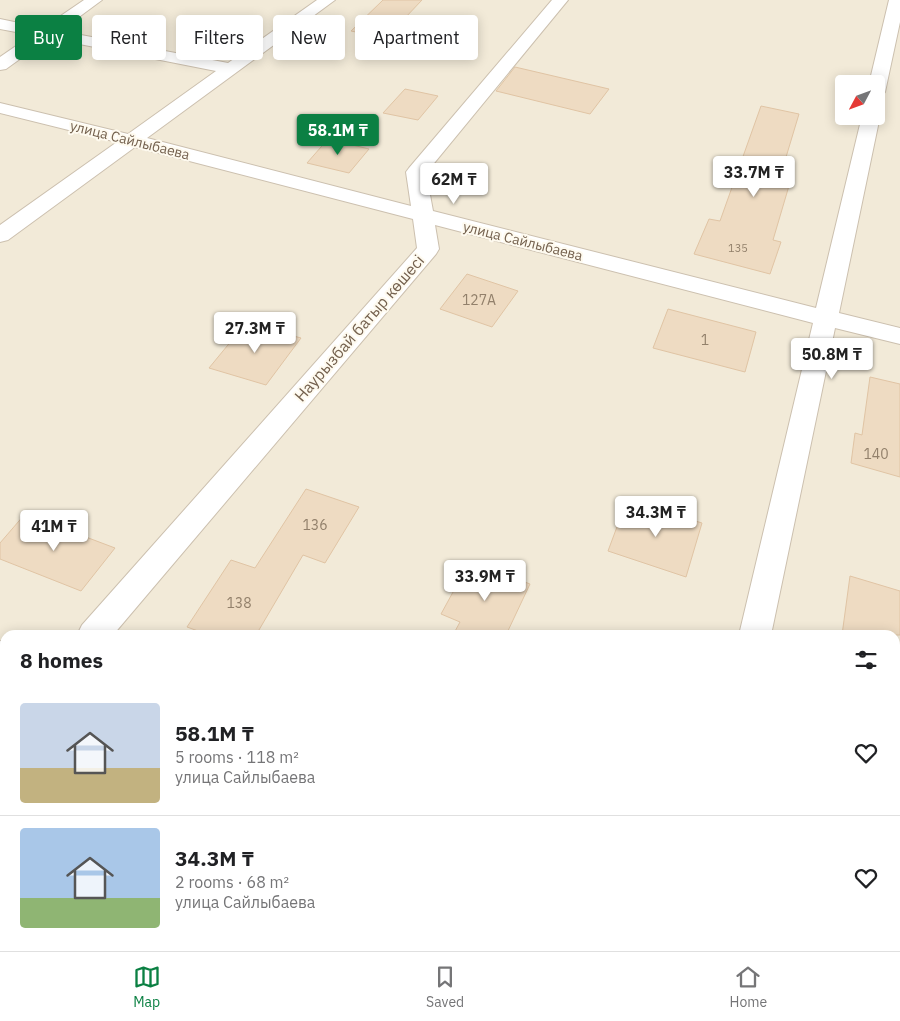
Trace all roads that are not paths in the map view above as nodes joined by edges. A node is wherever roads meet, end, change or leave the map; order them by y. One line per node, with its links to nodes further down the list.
1 (94, 0): 5 (street)
2 (327, 0): 11 (street)
3 (560, 0): 16 (street, Наурызбай батыр көшесі)
4 (897, 0): 12 (street)
5 (73, 15)
6 (0, 24): 7 (street)
7 (15, 27)
8 (82, 40): 11 (street)
9 (15, 55): 10 (street)
10 (0, 65)
11 (231, 69): 15 (street)
12 (880, 75)
13 (0, 108): 15 (street, улица Сайлыбаева)
14 (869, 125): 18 (street)
15 (133, 140): 16 (street, улица Сайлыбаева); 17 (street)
16 (422, 216): 18 (street, улица Сайлыбаева); 20 (street, Наурызбай батыр көшесі)
17 (0, 235)
18 (826, 319): 19 (street, улица Сайлыбаева); 21 (street)
19 (900, 336)
20 (98, 630)
21 (756, 630)

